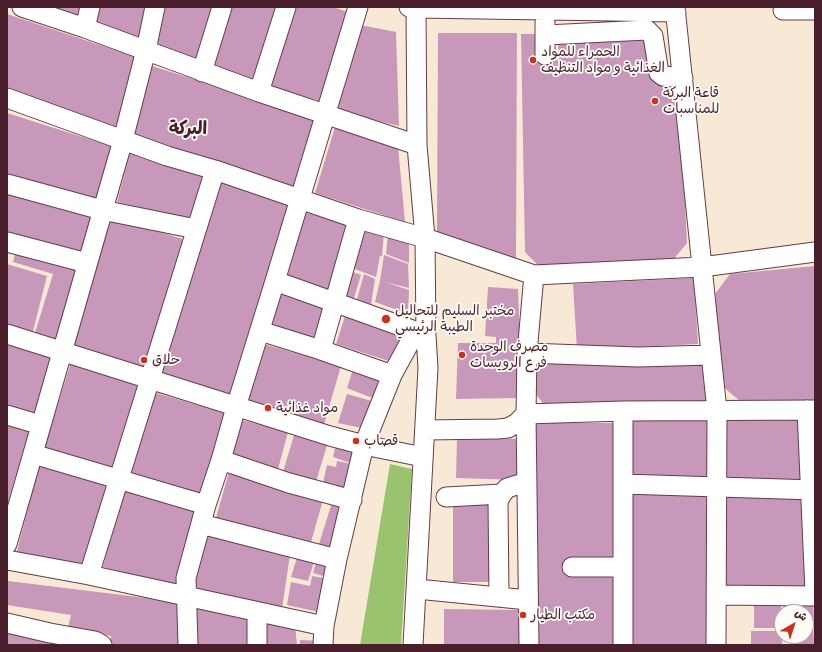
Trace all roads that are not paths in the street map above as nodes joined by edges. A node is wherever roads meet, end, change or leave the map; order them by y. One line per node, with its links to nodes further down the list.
1 (22, 7): 14 (street)
2 (90, 7): 14 (street)
3 (155, 7): 17 (street)
4 (222, 7): 19 (street)
5 (286, 7): 21 (street)
6 (358, 7): 23 (street)
7 (414, 7): 8 (street); 25 (street)
8 (523, 8): 9 (street)
9 (544, 10): 13 (street); 16 (street)
10 (676, 10): 13 (street); 20 (street)
11 (783, 10): 12 (street)
12 (815, 10)
13 (641, 12): 15 (street)
14 (85, 28): 17 (street)
15 (647, 30): 16 (street); 20 (street)
16 (546, 35): 18 (street)
17 (146, 50): 19 (street); 24 (street)
18 (545, 56)
19 (202, 72): 21 (street)
20 (683, 78): 36 (street)
21 (259, 92): 23 (street)
22 (7, 98): 24 (street)
23 (325, 113): 25 (street); 28 (street)
24 (123, 140): 26 (street); 29 (street)
25 (417, 145): 32 (street)
26 (215, 170): 28 (street); 31 (street)
27 (7, 184): 29 (street)
28 (300, 199): 30 (street); 38 (street)
29 (102, 210): 31 (street); 35 (street)
30 (358, 219): 32 (street); 39 (street)
31 (196, 229): 48 (street)
32 (425, 238): 37 (street); 41 (street)
33 (7, 242): 35 (street)
34 (815, 252): 36 (street)
35 (87, 263): 44 (street)
36 (702, 267): 37 (street); 46 (street)
37 (534, 275): 45 (street)
38 (275, 281): 39 (street); 40 (street)
39 (335, 301): 41 (street); 43 (street)
40 (260, 331): 43 (street); 49 (street)
41 (421, 333): 47 (street); 56 (street)
42 (7, 334): 44 (street)
43 (321, 350): 47 (street)
44 (63, 352): 48 (street); 55 (street)
45 (527, 353): 46 (street); 53 (street)
46 (711, 355): 52 (street)
47 (392, 375): 57 (street)
48 (150, 380): 49 (street); 61 (street)
49 (236, 407): 57 (street); 60 (street)
50 (811, 410): 52 (street); 65 (street)
51 (624, 411): 52 (street); 53 (street); 63 (street)
52 (717, 411): 64 (street)
53 (526, 414): 56 (street); 62 (street)
54 (7, 415): 55 (street)
55 (41, 425): 58 (street)
56 (425, 430): 59 (street)
57 (364, 445): 59 (street); 68 (street)
58 (33, 454): 61 (street); 70 (street)
59 (423, 457): 78 (street)
60 (221, 460): 68 (street); 69 (street)
61 (119, 478): 69 (street); 77 (street)
62 (527, 482): 66 (street); 84 (street)
63 (623, 484): 64 (street); 76 (street)
64 (717, 487): 65 (street); 80 (street)
65 (813, 490): 79 (street)
66 (502, 494): 67 (street); 83 (street)
67 (446, 497)
68 (352, 500): 73 (street)
69 (206, 505): 71 (street)
70 (10, 522): 72 (street)
71 (201, 524): 73 (street); 82 (street)
72 (7, 544)
73 (337, 559): 87 (street)
74 (7, 560): 77 (street)
75 (572, 567): 76 (street)
76 (623, 567): 94 (street)
77 (89, 575): 82 (street)
78 (417, 589): 83 (street); 92 (street)
79 (815, 592)
80 (716, 595): 81 (street); 95 (street)
81 (815, 596)
82 (187, 597): 85 (street); 89 (street)
83 (499, 597): 84 (street)
84 (528, 600): 93 (street)
85 (257, 612): 87 (street); 90 (street)
86 (7, 623): 88 (street)
87 (324, 626): 91 (street)
88 (102, 645)
89 (188, 645)
90 (256, 645)
91 (323, 645)
92 (413, 645)
93 (529, 645)
94 (623, 645)
95 (716, 645)

